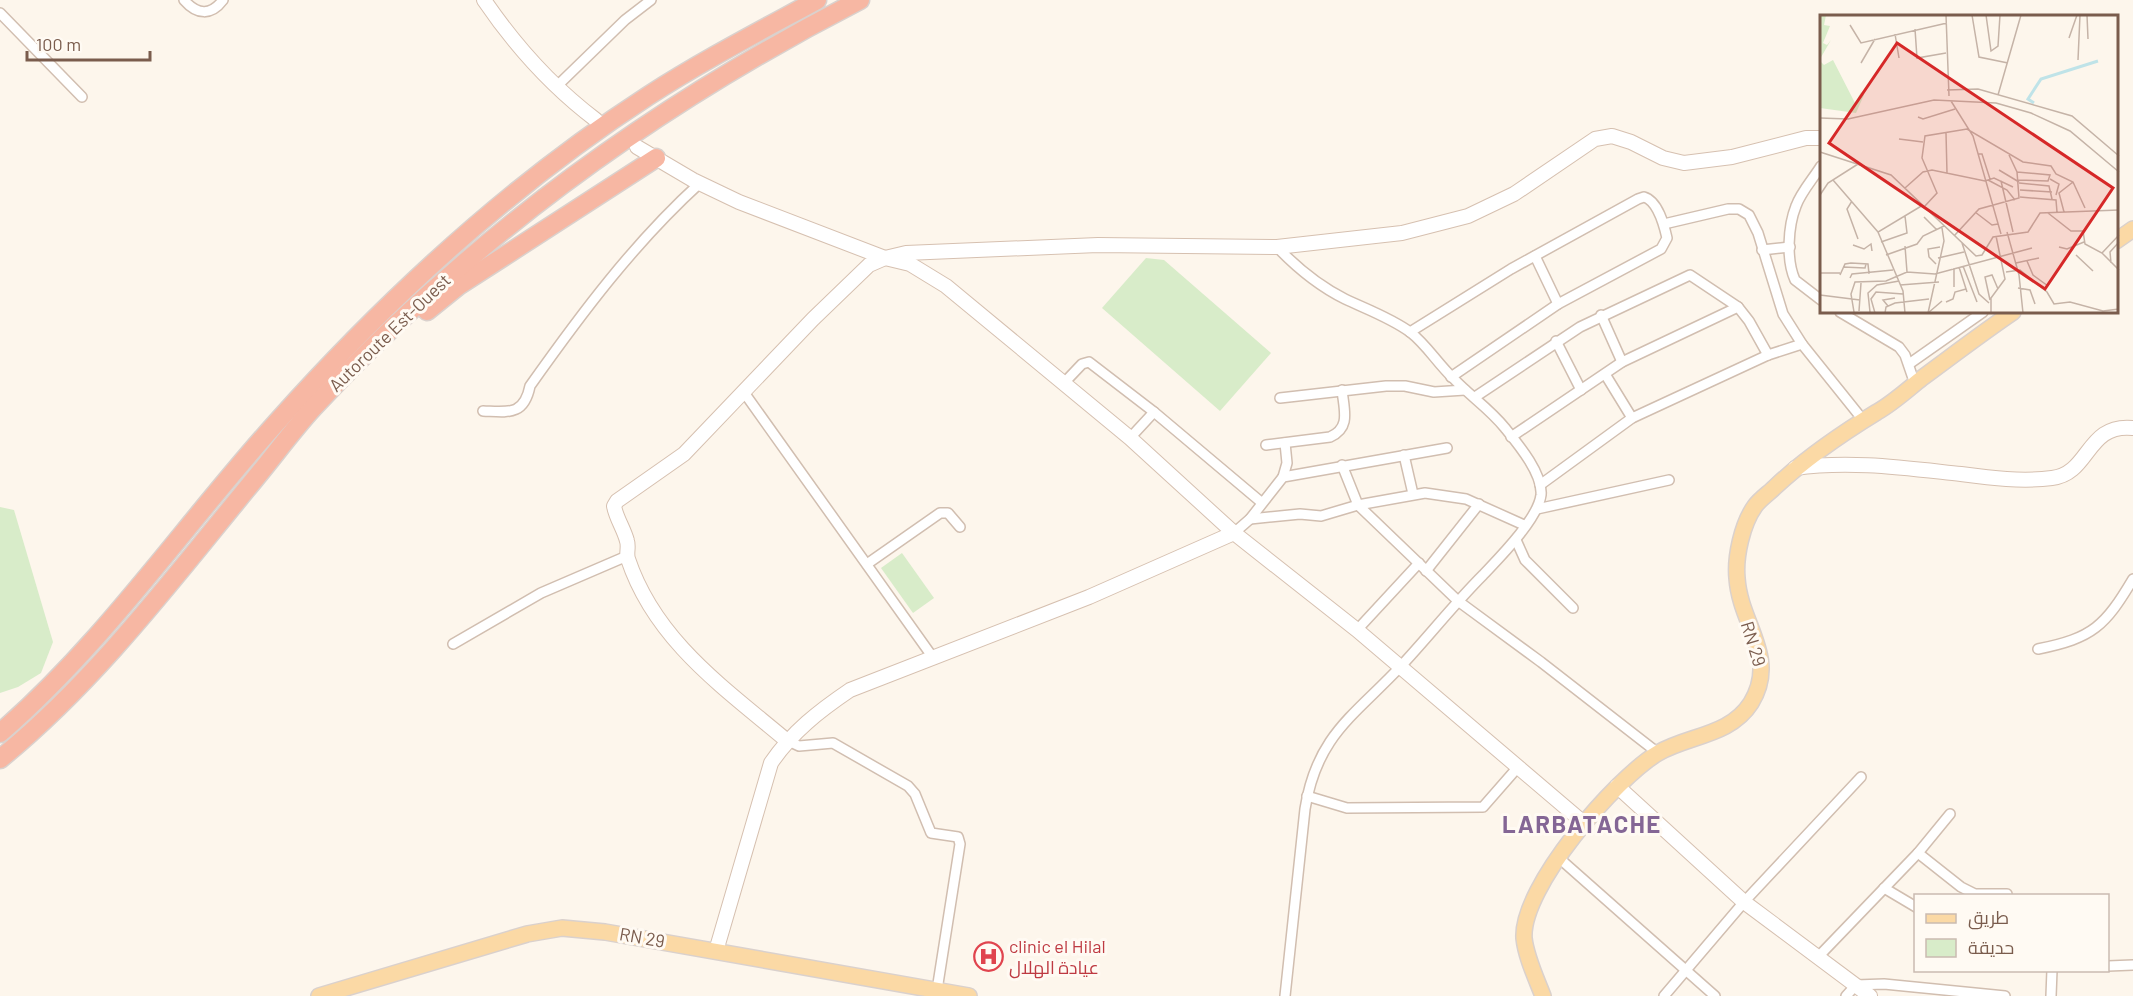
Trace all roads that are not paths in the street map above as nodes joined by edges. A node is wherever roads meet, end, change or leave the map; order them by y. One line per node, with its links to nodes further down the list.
1 (184, 0): 2 (street)
2 (224, 0)
3 (484, 0): 8 (street)
4 (651, 0): 8 (street)
5 (817, 0): 86 (highway, Autoroute Est-Ouest)
6 (860, 0): 39 (highway, Autoroute Est-Ouest)
7 (0, 13): 9 (street)
8 (556, 87): 10 (street)
9 (82, 97)
10 (596, 120)
11 (1820, 138): 19 (street)
12 (637, 147): 13 (street)
13 (656, 158): 15 (street); 39 (highway)
14 (1820, 168): 20 (street)
15 (700, 183): 23 (street); 48 (street)
16 (1664, 224): 21 (street); 22 (street); 25 (street)
17 (2133, 229): 18 (main road)
18 (2118, 240)
19 (1277, 247): 23 (street); 31 (street)
20 (1791, 247): 21 (street); 24 (street)
21 (1762, 250): 33 (street)
22 (1535, 256): 25 (street); 31 (street)
23 (885, 258): 40 (street); 45 (street)
24 (1820, 299)
25 (1558, 304): 38 (street)
26 (1738, 308): 30 (street); 34 (street); 35 (street)
27 (1843, 314): 36 (street)
28 (1980, 314): 36 (street)
29 (2010, 314): 41 (main road, RN 29 / RN 29)
30 (1601, 315): 32 (street); 35 (street)
31 (1410, 332): 38 (street)
32 (1556, 340): 44 (street); 46 (street)
33 (1802, 344): 34 (street); 51 (street)
34 (1768, 355): 50 (street)
35 (1622, 362): 37 (street)
36 (1909, 364): 41 (street)
37 (1605, 374): 44 (street); 50 (street)
38 (1451, 377): 43 (street)
39 (342, 380): 89 (highway, Autoroute Est-Ouest)
40 (1063, 384): 49 (street); 54 (street)
41 (1915, 384): 51 (main road, RN 29 / RN 29)
42 (1342, 390): 43 (street); 47 (street); 55 (street)
43 (1465, 390): 46 (street)
44 (1581, 390): 53 (street)
45 (744, 391): 74 (street); 76 (street)
46 (1475, 397): 53 (street)
47 (1280, 398)
48 (483, 411)
49 (1154, 412): 54 (street); 65 (street)
50 (1632, 418): 63 (street)
51 (1863, 420): 60 (main road, RN 29 / RN 29)
52 (2133, 428): 60 (street)
53 (1511, 437): 63 (street)
54 (1130, 438): 72 (street)
55 (1285, 443): 56 (street); 61 (street)
56 (1266, 446)
57 (1447, 448): 58 (street)
58 (1404, 455): 59 (street); 64 (street)
59 (1342, 465): 61 (street); 67 (street)
60 (1795, 468): 88 (main road, RN 29 / RN 29)
61 (1283, 477): 65 (street)
62 (1669, 480): 68 (street)
63 (1540, 485): 68 (street)
64 (1413, 494): 66 (street); 67 (street)
65 (1261, 502): 69 (street)
66 (1479, 504): 70 (street); 77 (street)
67 (1358, 505): 69 (street); 75 (street)
68 (1537, 509): 70 (street)
69 (1250, 519): 72 (street)
70 (1524, 525): 73 (street)
71 (960, 526): 76 (street)
72 (1234, 533): 81 (street); 84 (street)
73 (1516, 540): 79 (street); 80 (street)
74 (627, 556): 82 (street); 87 (street)
75 (1419, 563): 77 (street); 81 (street)
76 (867, 564): 84 (street)
77 (1426, 571): 79 (street)
78 (2133, 579): 83 (street)
79 (1458, 601): 85 (street); 88 (street)
80 (1573, 608)
81 (1357, 630): 85 (street)
82 (453, 644)
83 (2038, 649)
84 (934, 659): 87 (street)
85 (1401, 667): 90 (street); 93 (street)
86 (0, 733)
87 (786, 740): 102 (street); 109 (street)
88 (1658, 753): 92 (main road, RN 29 / RN 29)
89 (0, 759)
90 (1518, 767): 93 (street); 95 (street)
91 (1861, 777): 100 (street)
92 (1617, 786): 95 (main road, RN 29 / RN 29); 100 (street)
93 (1307, 796): 113 (street)
94 (1950, 814): 96 (street)
95 (1585, 824): 97 (main road, RN 29 / RN 29)
96 (1918, 853): 98 (street); 99 (street)
97 (1559, 858): 106 (street); 114 (main road, RN 29 / RN 29)
98 (1884, 888): 101 (street); 103 (street)
99 (2007, 894)
100 (1743, 902): 103 (street); 106 (street)
101 (1914, 906)
102 (716, 951): 110 (main road, RN 29 / RN 29); 111 (main road, RN 29 / RN 29)
103 (1818, 957): 108 (street)
104 (2133, 965): 105 (street)
105 (2109, 966)
106 (1686, 970): 115 (street); 116 (street)
107 (2052, 972): 120 (street)
108 (1856, 985): 117 (street); 118 (street); 119 (street)
109 (937, 990): 110 (main road, RN 29 / RN 29); 112 (main road, RN 29 / RN 29)
110 (920, 993)
111 (319, 996)
112 (969, 996)
113 (1285, 996)
114 (1542, 996)
115 (1664, 996)
116 (1715, 996)
117 (1846, 996)
118 (1870, 996)
119 (2005, 996)
120 (2051, 996)

